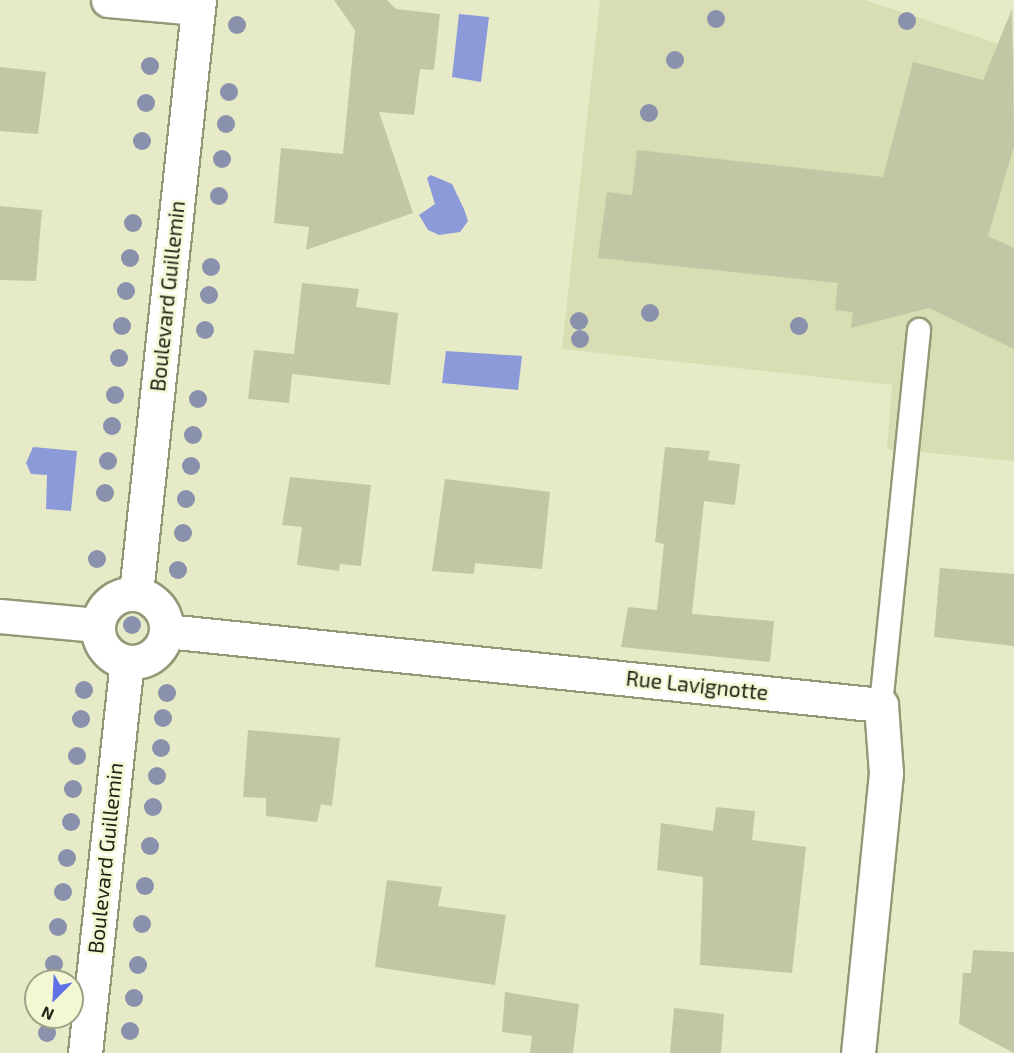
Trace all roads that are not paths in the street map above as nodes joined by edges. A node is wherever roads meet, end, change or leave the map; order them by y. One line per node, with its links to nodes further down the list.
1 (108, 0): 2 (street)
2 (198, 4): 4 (street, Boulevard Guillemin)
3 (919, 330): 9 (lane)
4 (136, 593): 6 (street); 7 (street)
5 (0, 616): 6 (street)
6 (97, 625): 8 (street)
7 (166, 631): 8 (street); 9 (street, Rue Lavignotte)
8 (127, 662): 10 (street, Boulevard Guillemin)
9 (880, 705): 11 (street)
10 (85, 1053)
11 (858, 1053)

